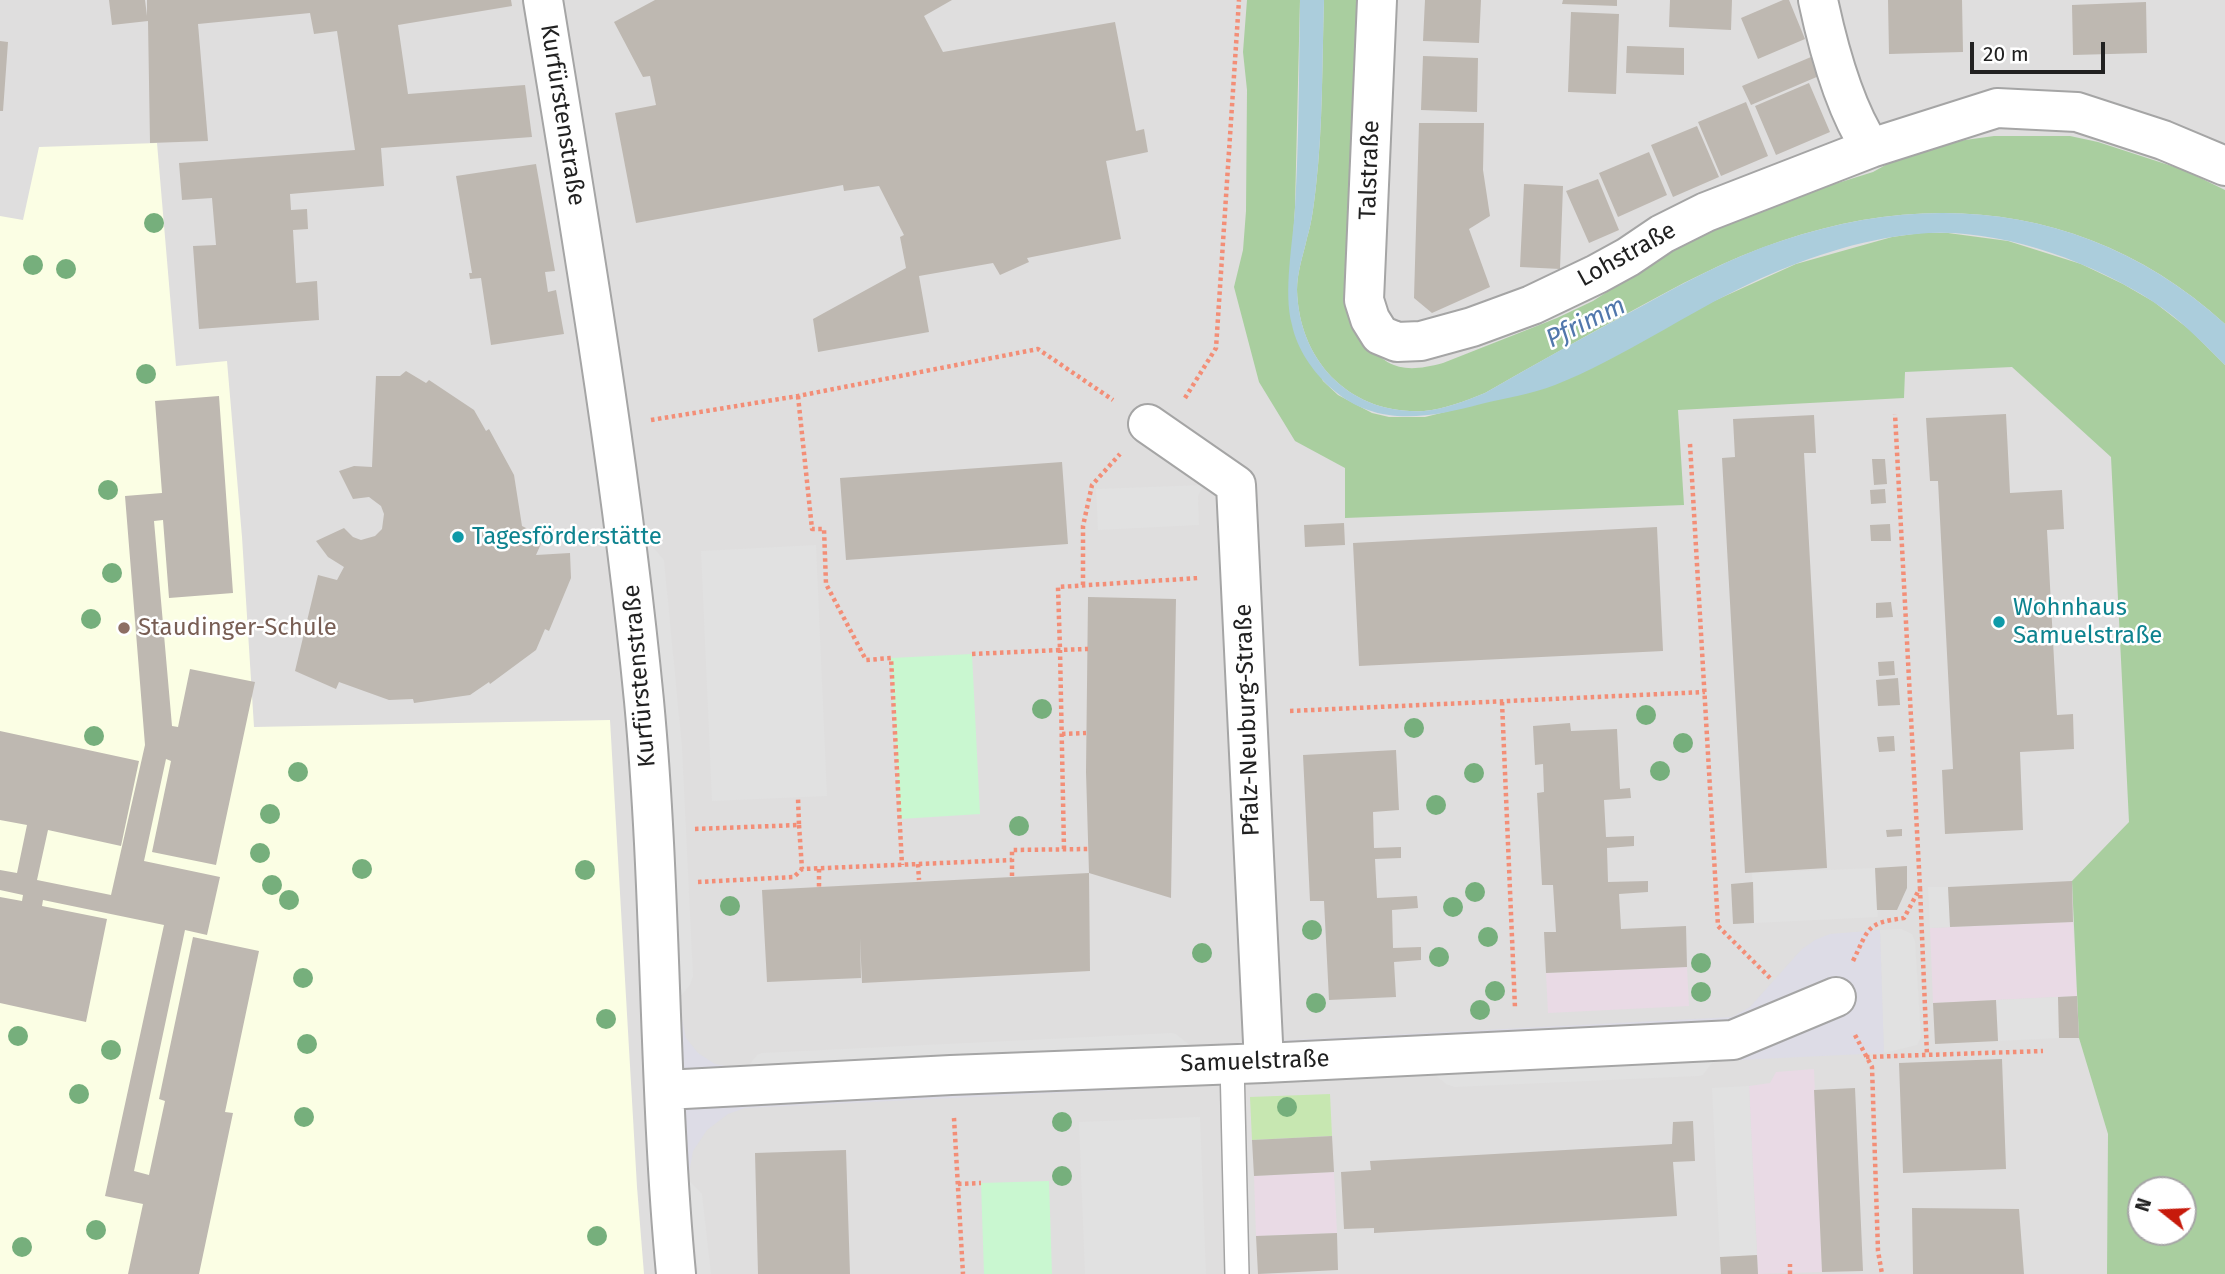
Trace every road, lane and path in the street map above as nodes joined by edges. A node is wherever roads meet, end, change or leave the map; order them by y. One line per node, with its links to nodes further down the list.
1 (543, 0): 10 (street, Kurfürstenstraße)
2 (1239, 0): 11 (path)
3 (1377, 0): 7 (street, Talstraße)
4 (1818, 0): 5 (street)
5 (1871, 148): 6 (street, Lohstraße); 7 (street, Lohstraße)
6 (2225, 166)
7 (1380, 335)
8 (798, 396): 10 (path); 11 (path); 30 (path)
9 (1895, 414): 37 (path)
10 (612, 427): 25 (street, Kurfürstenstraße)
11 (1155, 429): 13 (street, Pfalz-Neuburg-Straße); 14 (path)
12 (1690, 444): 18 (path)
13 (1242, 576): 14 (path); 20 (street, Pfalz-Neuburg-Straße)
14 (1083, 585): 16 (path)
15 (1088, 649): 16 (path)
16 (1060, 650): 17 (path); 22 (path)
17 (972, 654)
18 (1705, 692): 19 (path); 38 (path)
19 (1502, 702): 20 (path); 39 (path)
20 (1247, 713): 43 (street, Pfalz-Neuburg-Straße)
21 (1086, 733): 22 (path)
22 (1062, 734): 26 (path)
23 (798, 797): 24 (path)
24 (799, 825): 25 (path); 31 (path)
25 (652, 830): 35 (street, Kurfürstenstraße)
26 (1065, 849): 27 (path); 28 (path)
27 (1088, 849)
28 (1012, 860): 29 (path); 33 (path)
29 (918, 864): 30 (path); 34 (path)
30 (902, 865): 32 (path)
31 (802, 869): 32 (path); 35 (path)
32 (819, 869): 36 (path)
33 (1012, 876)
34 (919, 880)
35 (656, 884): 45 (street, Kurfürstenstraße)
36 (819, 888)
37 (1920, 888): 38 (path); 41 (path)
38 (1820, 1004): 39 (street, Samuelstraße); 42 (path)
39 (1517, 1051): 43 (street, Samuelstraße)
40 (2043, 1051): 41 (path)
41 (1927, 1055): 42 (path)
42 (1866, 1057): 53 (path)
43 (1248, 1063): 44 (street, Samuelstraße); 51 (lane)
44 (951, 1075): 45 (street, Samuelstraße); 47 (path)
45 (665, 1090): 49 (street, Kurfürstenstraße)
46 (981, 1183): 47 (path)
47 (958, 1184): 50 (path)
48 (1790, 1264): 52 (path)
49 (676, 1274)
50 (963, 1274)
51 (1237, 1274)
52 (1790, 1274)
53 (1882, 1274)

